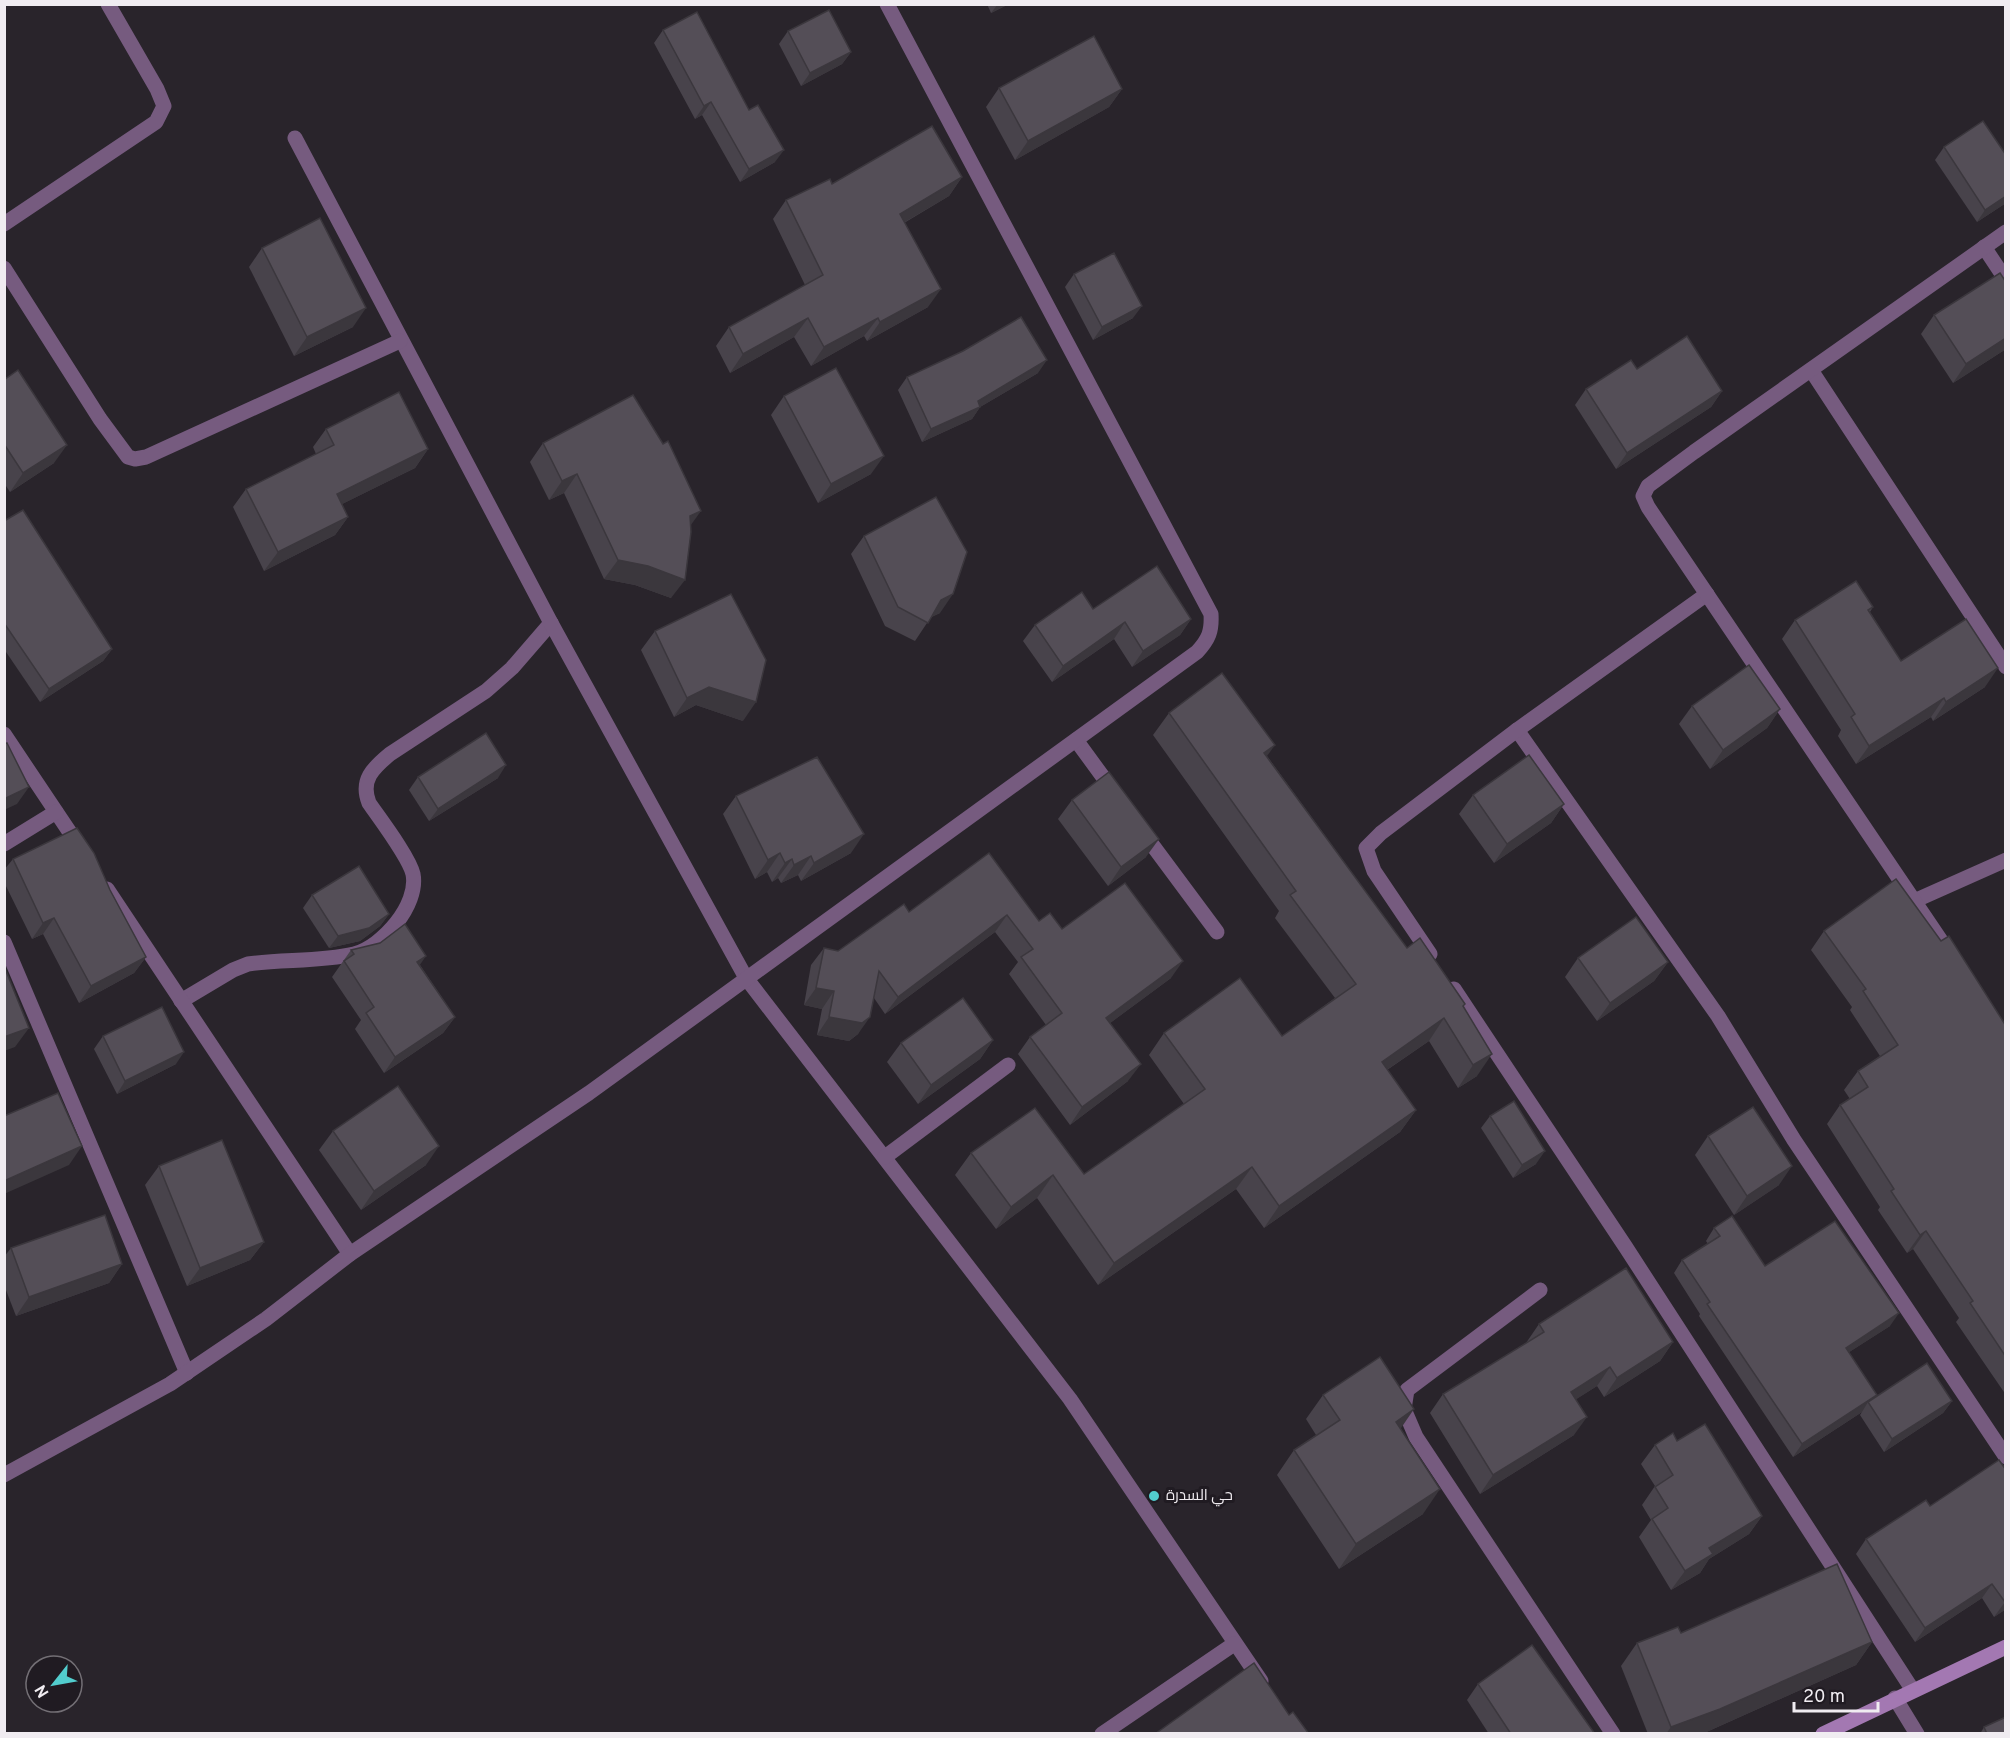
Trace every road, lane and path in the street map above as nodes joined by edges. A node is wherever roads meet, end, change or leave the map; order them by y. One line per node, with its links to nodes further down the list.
1 (108, 4): 4 (street)
2 (887, 4): 16 (street)
3 (295, 138): 9 (street)
4 (4, 224)
5 (2006, 232): 6 (street)
6 (1984, 247): 8 (street); 10 (street)
7 (4, 268): 9 (street)
8 (2006, 280)
9 (400, 341): 12 (street)
10 (1811, 370): 11 (street); 13 (street)
11 (1707, 594): 14 (street); 20 (street)
12 (551, 623): 24 (street); 25 (street)
13 (2006, 667)
14 (1517, 729): 31 (street); 36 (street)
15 (4, 734): 17 (street)
16 (1076, 740): 21 (street); 24 (street)
17 (56, 812): 18 (street); 25 (street)
18 (4, 844)
19 (2006, 860): 20 (street)
20 (1914, 902): 23 (street)
21 (1217, 932)
22 (4, 942): 30 (street)
23 (1960, 969)
24 (746, 978): 27 (street); 28 (street)
25 (181, 1001): 28 (street)
26 (1008, 1065): 27 (street)
27 (885, 1157): 33 (street)
28 (350, 1254): 30 (street)
29 (1540, 1290): 39 (street)
30 (187, 1373): 32 (street)
31 (2006, 1457)
32 (4, 1475)
33 (1234, 1644): 35 (street); 38 (street)
34 (2006, 1647): 36 (street)
35 (1267, 1689)
36 (1912, 1689): 37 (street)
37 (1895, 1698): 40 (street); 41 (street)
38 (1102, 1734)
39 (1613, 1734)
40 (1823, 1734)
41 (1917, 1734)

